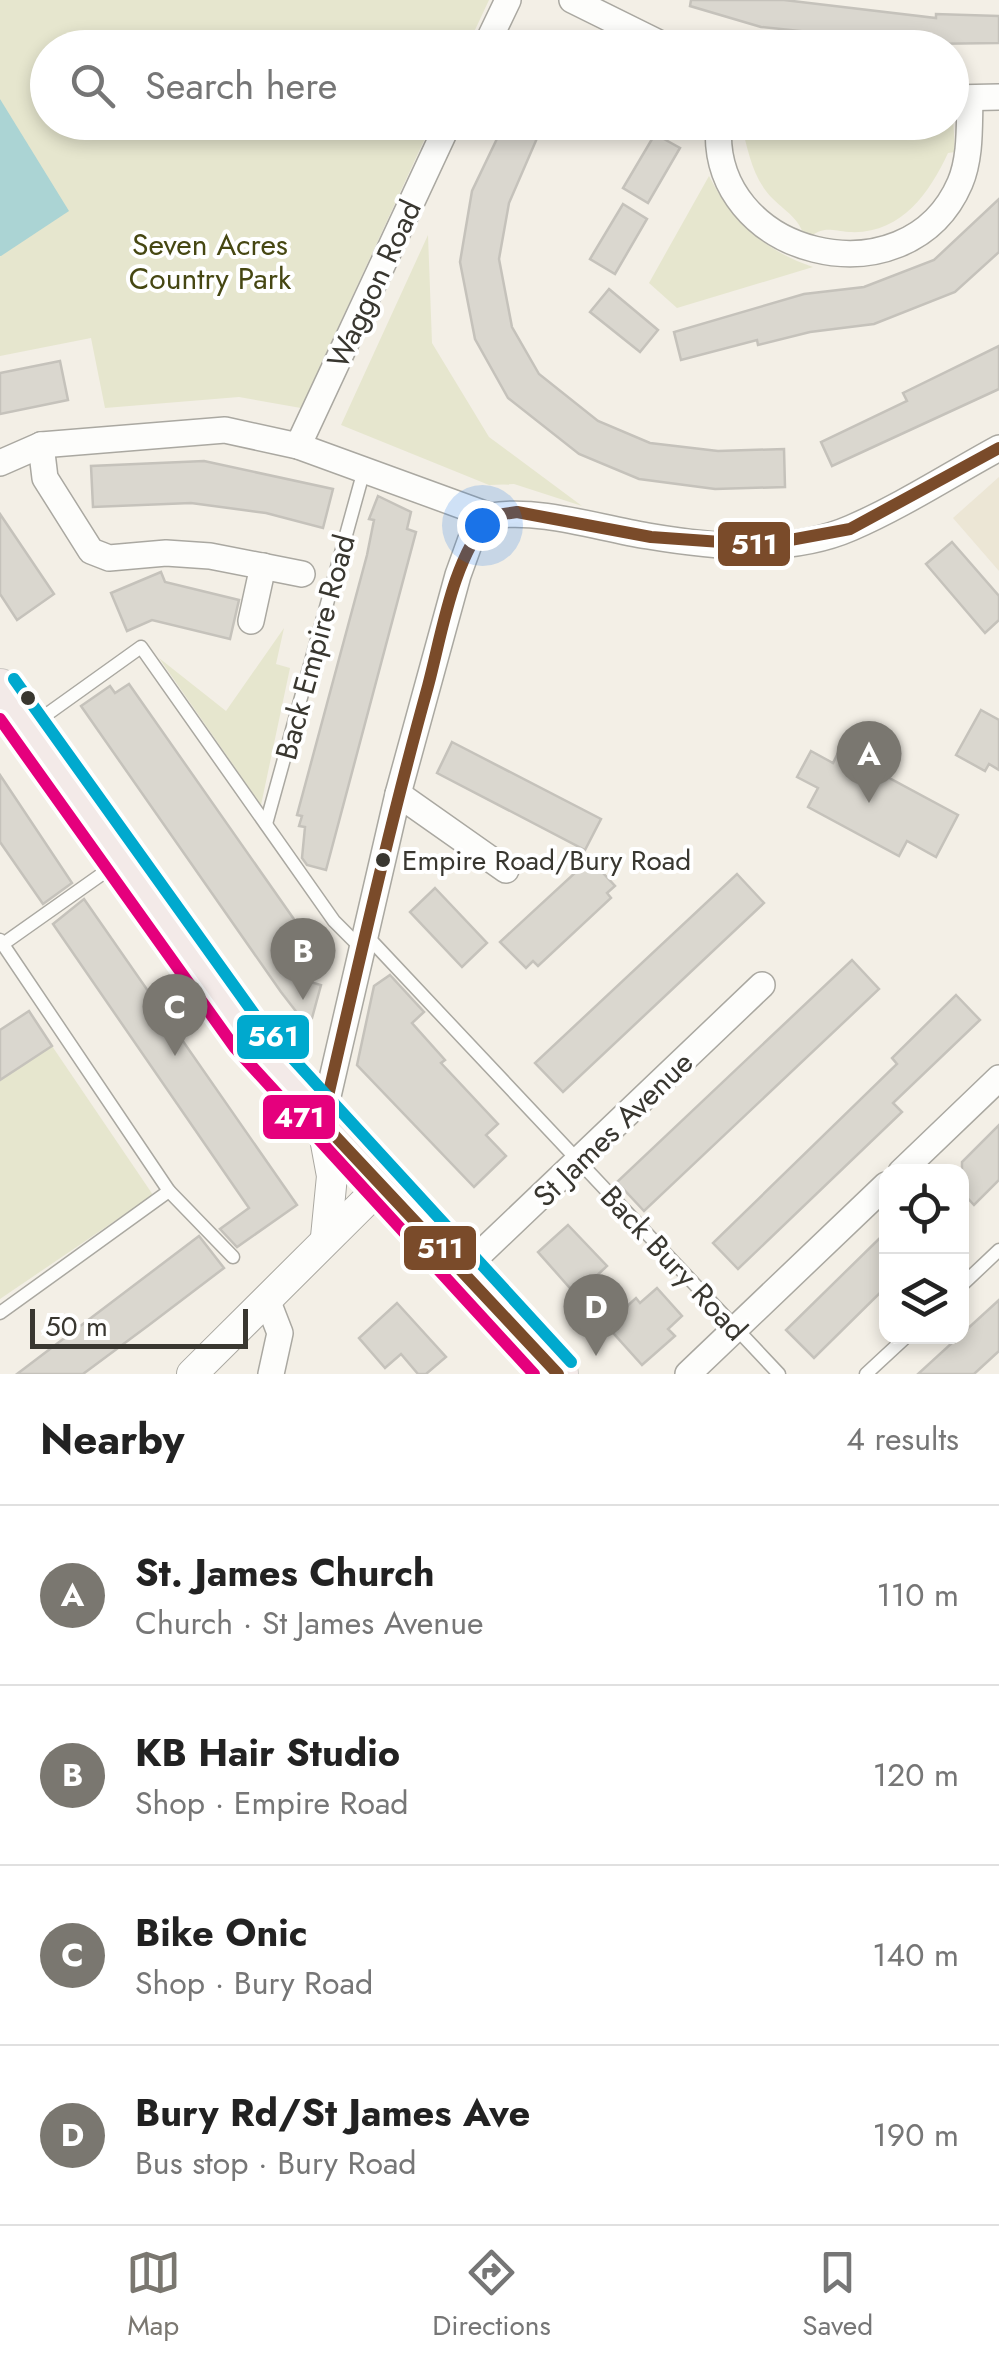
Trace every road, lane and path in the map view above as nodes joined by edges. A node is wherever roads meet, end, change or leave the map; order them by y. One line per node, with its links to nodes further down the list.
1 (508, 0): 3 (street)
2 (572, 0): 4 (street)
3 (494, 30)
4 (633, 30)
5 (969, 98): 6 (street)
6 (999, 98)
7 (441, 140): 11 (street, Waggon Road)
8 (719, 140): 9 (street)
9 (966, 140)
10 (41, 446): 11 (street); 13 (street); 16 (street)
11 (298, 446): 14 (street)
12 (999, 448): 15 (street)
13 (0, 463)
14 (364, 470): 15 (street); 22 (lane, Back Empire Road)
15 (490, 516): 21 (street)
16 (262, 566): 17 (street); 18 (street)
17 (302, 574)
18 (251, 621)
19 (0, 689): 20 (highway)
20 (26, 729): 22 (lane, Back Bury Road); 23 (highway)
21 (398, 794): 24 (street); 25 (street)
22 (266, 824): 25 (lane, Back Bury Road)
23 (119, 862): 26 (lane); 29 (highway)
24 (506, 870)
25 (363, 940): 29 (street); 30 (lane, Back Bury Road)
26 (2, 942): 33 (lane)
27 (762, 985): 30 (street, St James Avenue)
28 (999, 1078): 31 (street)
29 (322, 1122): 32 (highway); 35 (street)
30 (579, 1162): 38 (street, St James Avenue); 42 (lane, Back Bury Road)
31 (909, 1164)
32 (382, 1185): 35 (street); 38 (highway)
33 (169, 1191): 37 (lane); 41 (lane)
34 (879, 1193): 42 (street)
35 (326, 1237): 40 (street)
36 (999, 1250): 39 (lane)
37 (233, 1257)
38 (462, 1272): 46 (highway)
39 (969, 1279)
40 (268, 1302): 44 (street); 45 (street)
41 (0, 1313)
42 (736, 1329): 47 (street); 48 (lane, Back Bury Road)
43 (898, 1344): 49 (lane)
44 (192, 1374)
45 (270, 1374)
46 (558, 1374)
47 (688, 1374)
48 (779, 1374)
49 (866, 1374)

